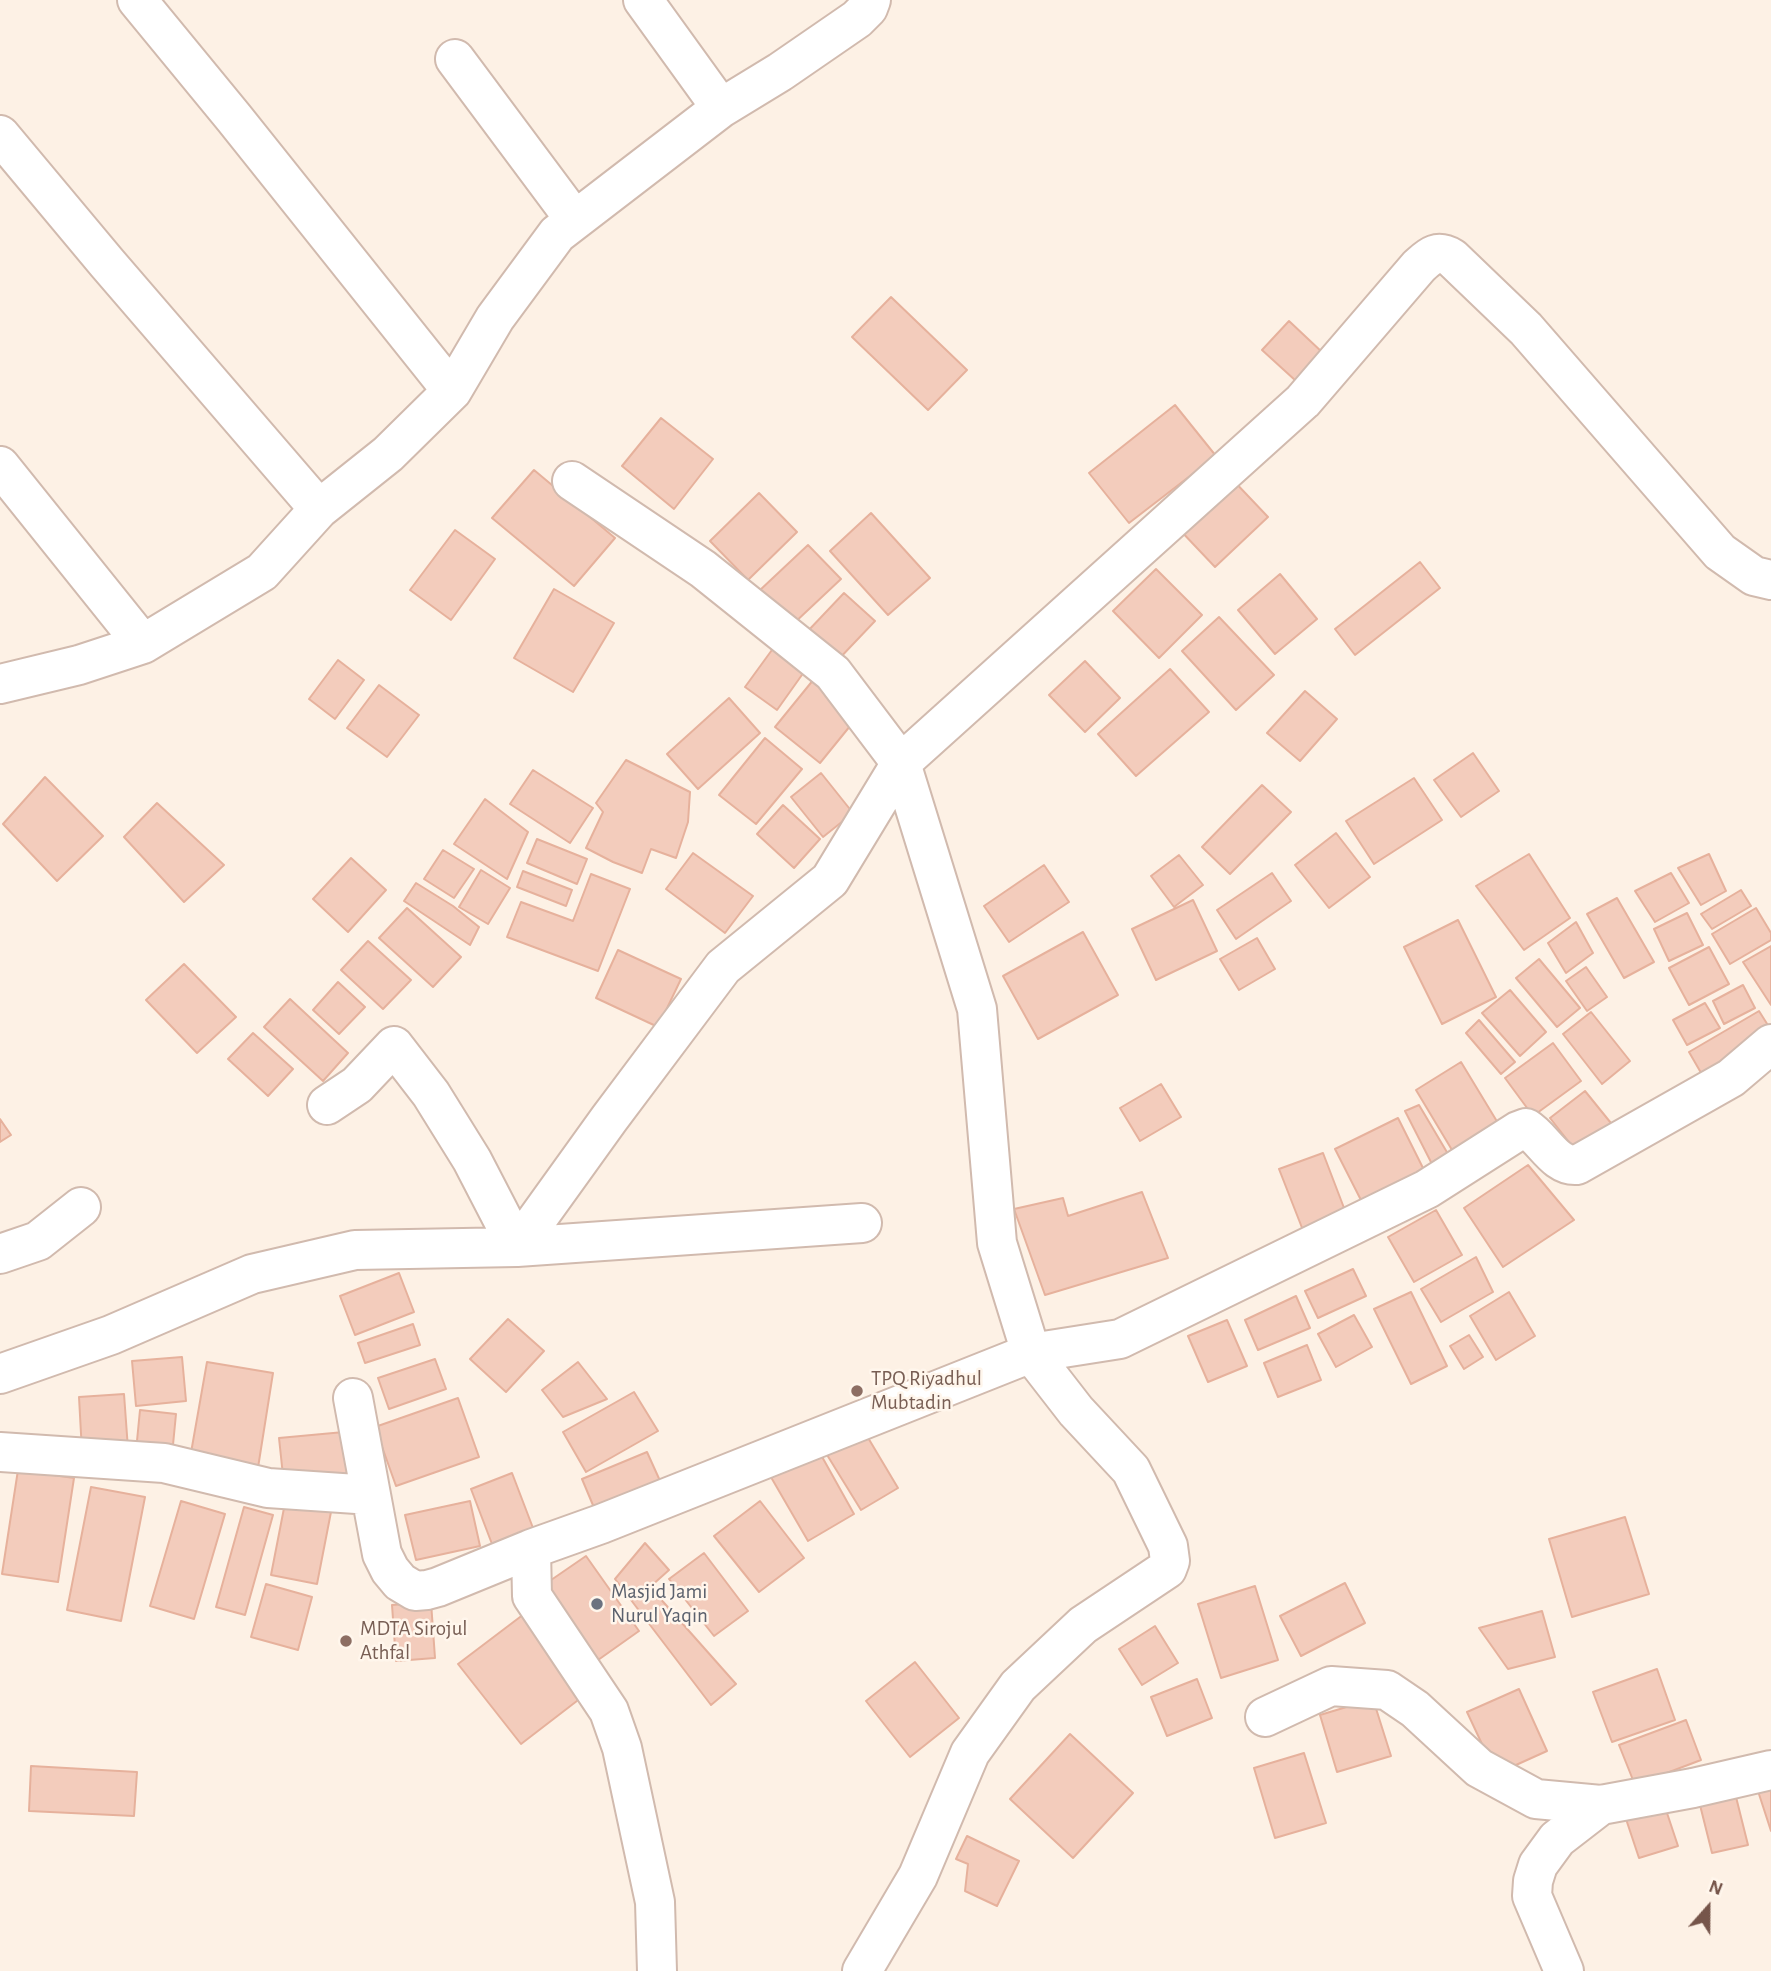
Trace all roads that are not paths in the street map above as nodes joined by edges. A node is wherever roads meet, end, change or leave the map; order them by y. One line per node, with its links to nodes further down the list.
1 (137, 0): 8 (street)
2 (643, 0): 5 (street)
3 (871, 0): 5 (street)
4 (455, 59): 7 (street)
5 (721, 108): 7 (street)
6 (0, 135): 11 (street)
7 (575, 220): 8 (street)
8 (452, 391): 11 (street)
9 (0, 466): 13 (street)
10 (572, 481): 15 (street)
11 (318, 509): 13 (street)
12 (1771, 580): 15 (street)
13 (143, 644): 14 (street)
14 (0, 684)
15 (901, 764): 20 (street); 22 (street)
16 (1771, 1044): 22 (street)
17 (327, 1105): 20 (street)
18 (81, 1207): 21 (street)
19 (862, 1223): 20 (street)
20 (517, 1247): 23 (street)
21 (0, 1254)
22 (1031, 1353): 27 (street); 32 (street)
23 (0, 1374)
24 (353, 1398): 26 (street)
25 (0, 1452): 26 (street)
26 (371, 1495): 27 (street)
27 (531, 1549): 31 (street)
28 (1265, 1717): 30 (street)
29 (1771, 1770): 30 (street)
30 (1601, 1805): 33 (street)
31 (657, 1971)
32 (862, 1971)
33 (1564, 1971)

